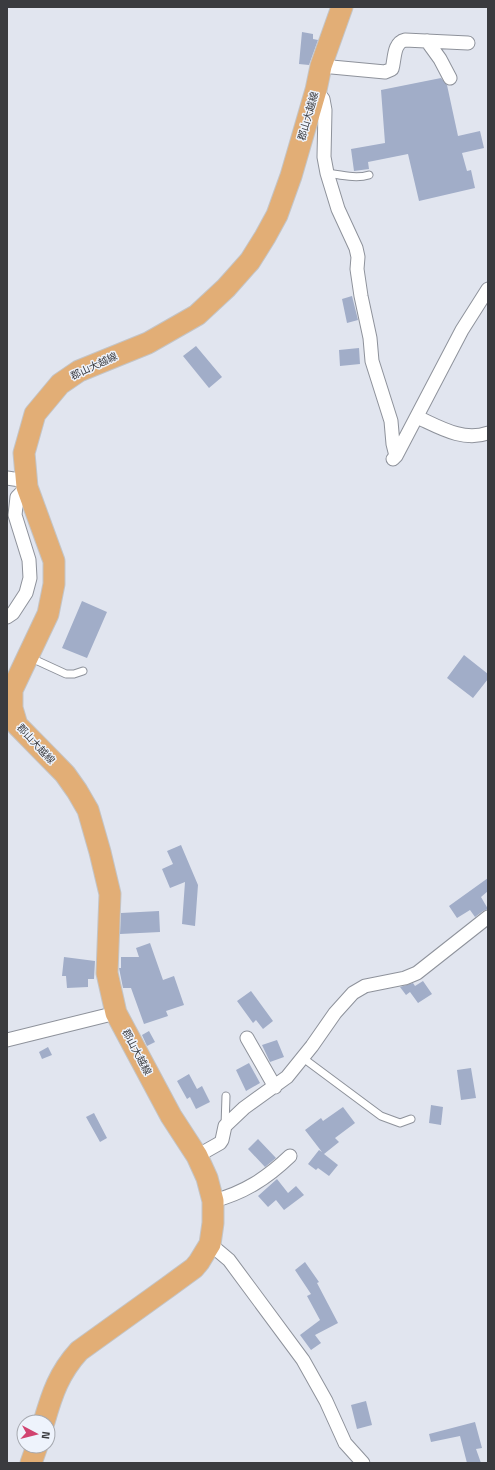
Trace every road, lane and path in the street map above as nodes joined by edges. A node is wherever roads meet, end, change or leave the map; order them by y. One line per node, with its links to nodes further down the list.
1 (342, 7): 4 (main road, 郡山大越線)
2 (427, 41): 3 (street); 4 (street); 5 (street)
3 (468, 43)
4 (321, 66): 6 (main road, 郡山大越線)
5 (450, 78)
6 (316, 90): 7 (street); 12 (main road, 郡山大越線)
7 (328, 173): 8 (lane); 10 (street)
8 (369, 175)
9 (488, 289): 10 (street)
10 (417, 417): 11 (street)
11 (488, 433)
12 (20, 482): 13 (street); 14 (main road, 郡山大越線)
13 (7, 617)
14 (27, 656): 15 (lane); 17 (main road, 郡山大越線)
15 (82, 671)
16 (488, 917): 20 (street)
17 (116, 1013): 19 (street); 25 (main road, 郡山大越線)
18 (247, 1038): 21 (street)
19 (7, 1040)
20 (303, 1058): 21 (street); 23 (lane)
21 (275, 1087): 24 (street)
22 (226, 1096): 24 (lane)
23 (411, 1119)
24 (225, 1126): 25 (street)
25 (197, 1156): 27 (main road, 郡山大越線)
26 (290, 1156): 27 (street)
27 (212, 1201): 28 (main road, 郡山大越線)
28 (210, 1244): 29 (main road, 郡山大越線); 30 (street)
29 (46, 1414)
30 (363, 1463)

